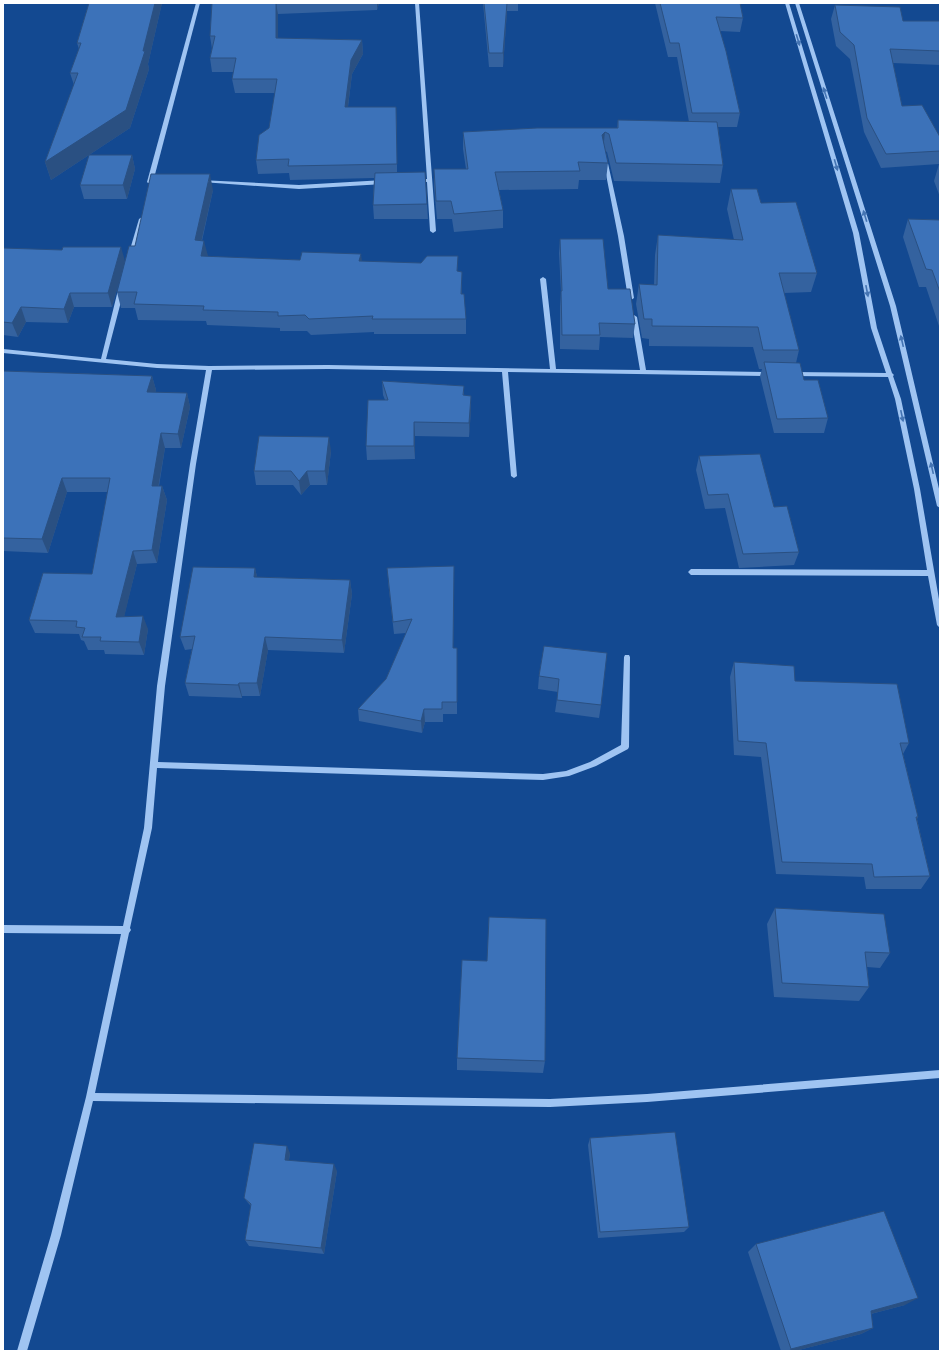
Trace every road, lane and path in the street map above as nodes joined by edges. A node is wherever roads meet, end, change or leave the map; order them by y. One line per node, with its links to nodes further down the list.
1 (198, 3): 6 (street)
2 (417, 3): 8 (street)
3 (786, 3): 28 (street, one-way to 28)
4 (796, 3): 30 (street, one-way to 4)
5 (604, 152): 18 (street)
6 (151, 179): 7 (street); 12 (street)
7 (159, 179)
8 (430, 180): 10 (street); 14 (street)
9 (196, 181): 11 (street)
10 (407, 181)
11 (391, 182)
12 (150, 186)
13 (143, 212): 15 (street)
14 (433, 231)
15 (129, 262)
16 (543, 279): 24 (street)
17 (123, 283): 21 (street)
18 (632, 306)
19 (633, 314): 25 (street)
20 (3, 351): 21 (street)
21 (103, 362): 22 (street)
22 (209, 368): 23 (street); 35 (street)
23 (505, 369): 24 (street); 29 (street)
24 (554, 370): 25 (street)
25 (643, 372): 26 (street)
26 (779, 374)
27 (787, 374): 28 (street)
28 (891, 375): 32 (street, one-way to 32)
29 (514, 476)
30 (940, 506)
31 (692, 572): 32 (street)
32 (930, 573): 33 (street)
33 (940, 625)
34 (627, 657): 35 (street)
35 (154, 765): 37 (street)
36 (3, 929): 37 (street)
37 (127, 930): 39 (street)
38 (940, 1074): 39 (street)
39 (90, 1097): 40 (street)
40 (22, 1351)

